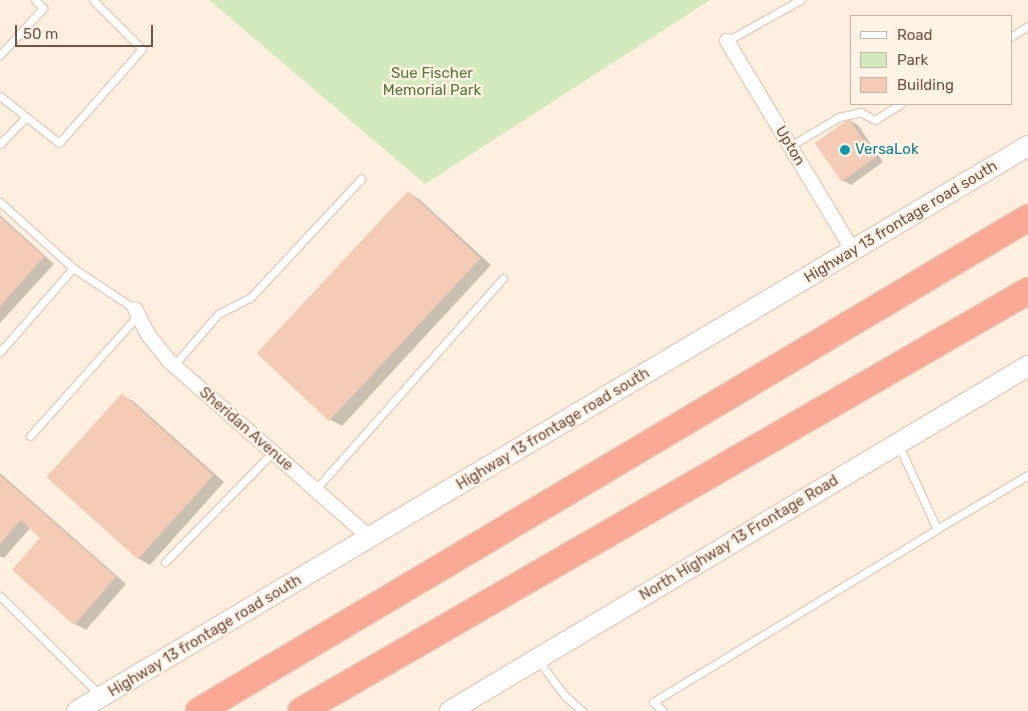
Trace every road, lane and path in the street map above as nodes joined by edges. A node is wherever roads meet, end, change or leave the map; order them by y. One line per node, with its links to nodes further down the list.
1 (35, 0): 7 (lane)
2 (93, 0): 10 (lane)
3 (800, 0): 6 (lane)
4 (1028, 26): 5 (lane)
5 (1013, 35)
6 (727, 41): 12 (street, Upton)
7 (0, 55)
8 (0, 96): 10 (lane)
9 (899, 105): 12 (lane)
10 (26, 116): 11 (lane)
11 (0, 144)
12 (790, 146): 17 (street, Upton)
13 (1028, 146): 17 (street, Highway 13 frontage road south)
14 (361, 179): 23 (lane)
15 (0, 202): 18 (lane)
16 (1028, 218): 38 (highway)
17 (852, 251): 31 (street, Highway 13 frontage road south)
18 (73, 268): 21 (lane); 22 (lane)
19 (503, 278): 29 (lane)
20 (1028, 291): 39 (highway)
21 (136, 312): 23 (street, Sheridan Avenue); 25 (lane)
22 (0, 352)
23 (174, 365): 27 (street, Sheridan Avenue)
24 (1028, 366): 26 (street, North Highway 13 Frontage Road)
25 (30, 436)
26 (898, 444): 30 (lane); 34 (street, North Highway 13 Frontage Road)
27 (273, 452): 29 (street, Sheridan Avenue); 32 (lane)
28 (1028, 475): 30 (lane)
29 (315, 490): 31 (street, Sheridan Avenue)
30 (937, 529): 41 (lane)
31 (370, 538): 35 (street, Highway 13 frontage road south)
32 (165, 562)
33 (0, 596): 35 (lane)
34 (537, 659): 36 (street, North Highway 13 Frontage Road); 40 (lane)
35 (102, 697): 37 (street, Highway 13 frontage road south)
36 (461, 708)
37 (78, 711)
38 (199, 711)
39 (301, 711)
40 (582, 711)
41 (663, 711)

